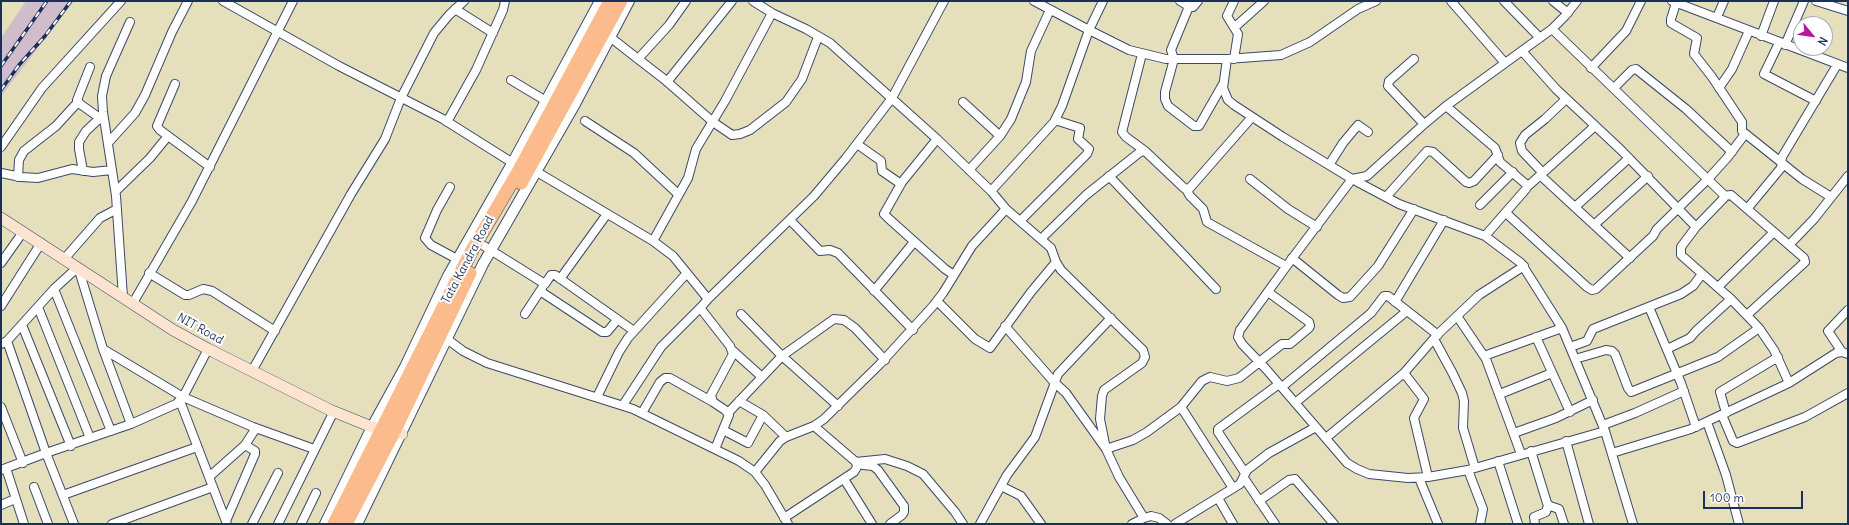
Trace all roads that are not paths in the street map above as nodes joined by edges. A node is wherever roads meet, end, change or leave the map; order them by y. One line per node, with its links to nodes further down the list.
1 (121, 1): 90 (street)
2 (188, 1): 88 (street)
3 (223, 1): 42 (street)
4 (294, 1): 42 (street)
5 (464, 1): 32 (street)
6 (505, 1): 44 (street)
7 (600, 1): 70 (street)
8 (610, 1): 98 (main road, Tata Kandra Road)
9 (621, 1): 98 (main road, Tata Kandra Road)
10 (629, 1): 46 (street)
11 (686, 1): 52 (street)
12 (732, 1): 62 (street)
13 (753, 1): 35 (street)
14 (944, 1): 68 (street)
15 (1034, 1): 33 (street)
16 (1103, 1): 41 (street)
17 (1198, 1): 30 (street)
18 (1234, 1): 39 (street)
19 (1264, 1): 39 (street)
20 (1376, 1): 54 (street)
21 (1451, 1): 56 (street)
22 (1504, 1): 48 (street)
23 (1553, 1): 36 (street)
24 (1577, 1): 36 (street)
25 (1641, 1): 59 (street)
26 (1724, 1): 37 (street)
27 (1774, 1): 45 (street)
28 (1804, 1): 49 (street)
29 (1816, 1): 34 (street)
30 (1183, 3): 53 (street)
31 (1680, 3): 37 (street); 66 (street)
32 (455, 9): 44 (street); 67 (street)
33 (1050, 10): 41 (street); 86 (street)
34 (1848, 11)
35 (772, 13): 47 (street); 80 (street)
36 (1568, 13): 40 (street)
37 (1717, 17): 43 (street)
38 (130, 22): 76 (street)
39 (1235, 27): 54 (street)
40 (1552, 29): 48 (street); 59 (street)
41 (1089, 30): 51 (street); 77 (street)
42 (277, 31): 67 (street); 97 (street)
43 (1749, 31): 45 (street); 66 (street)
44 (493, 33): 79 (street)
45 (1761, 36): 49 (street)
46 (610, 37): 52 (street); 98 (street)
47 (818, 37): 68 (street); 80 (street)
48 (1540, 38): 50 (street)
49 (1782, 44): 57 (street); 71 (street)
50 (1522, 51): 56 (street); 69 (street)
51 (1142, 54): 53 (street); 91 (street)
52 (638, 59): 62 (street)
53 (1174, 59): 54 (street); 63 (street)
54 (1231, 59): 63 (street)
55 (1414, 59): 81 (street)
56 (1505, 63): 74 (street)
57 (1837, 64): 60 (street); 71 (street)
58 (90, 67): 72 (street)
59 (1591, 68): 65 (street)
60 (1848, 68)
61 (511, 80): 70 (street)
62 (667, 82): 80 (street)
63 (1223, 83): 75 (street)
64 (176, 84): 85 (street)
65 (1614, 88): 92 (street); 111 (street)
66 (1719, 88): 84 (street)
67 (401, 98): 79 (street); 191 (street)
68 (892, 98): 87 (street); 89 (street)
69 (1566, 99): 82 (street); 104 (street)
70 (546, 101): 98 (street)
71 (1816, 101): 95 (street)
72 (78, 102): 76 (street); 108 (street)
73 (963, 102): 86 (street)
74 (1446, 106): 81 (street); 93 (street)
75 (1252, 117): 96 (street); 115 (street)
76 (102, 120): 88 (street); 101 (street)
77 (1055, 120): 117 (street); 134 (street)
78 (585, 121): 118 (street)
79 (447, 122): 98 (street)
80 (713, 122): 118 (street)
81 (1424, 124): 110 (street)
82 (1595, 126): 94 (street); 104 (street)
83 (1368, 132): 96 (street)
84 (1745, 134): 92 (street); 95 (street)
85 (168, 136): 97 (street); 116 (street)
86 (1000, 136): 100 (street)
87 (937, 139): 100 (street); 112 (street)
88 (108, 143): 99 (street)
89 (857, 144): 112 (street); 132 (street)
90 (1, 147)
91 (1145, 151): 105 (street); 115 (street)
92 (1732, 152): 111 (street)
93 (1498, 155): 102 (street); 120 (street)
94 (1629, 158): 106 (street); 123 (street)
95 (1781, 163): 121 (street); 128 (street)
96 (1329, 165): 110 (street)
97 (210, 167): 157 (street)
98 (524, 167): 130 (street); 146 (main road, Tata Kandra Road); 150 (street); 243 (main road, Tata Kandra Road)
99 (112, 170): 101 (street); 116 (street)
100 (969, 170): 117 (street)
101 (83, 171): 108 (street)
102 (1513, 172): 113 (street); 122 (street)
103 (1, 173): 108 (street)
104 (1542, 174): 113 (street); 123 (street)
105 (1109, 176): 141 (street); 163 (street)
106 (1648, 176): 124 (street); 135 (street)
107 (1848, 176): 121 (street)
108 (18, 177)
109 (1250, 179): 136 (street)
110 (1352, 179): 120 (street); 136 (street)
111 (1708, 179): 119 (street); 124 (street)
112 (901, 184): 143 (street)
113 (1527, 187): 129 (street)
114 (450, 188): 150 (street)
115 (1186, 189): 153 (street)
116 (116, 191): 125 (street)
117 (991, 192): 126 (street)
118 (678, 194): 142 (street)
119 (1724, 196): 128 (street); 137 (street)
120 (1386, 197): 127 (street)
121 (1832, 197): 145 (street)
122 (1480, 205)
123 (1575, 207): 135 (street)
124 (1678, 208): 137 (street); 149 (street)
125 (117, 209): 147 (street); 168 (street)
126 (1006, 209): 134 (street); 159 (street)
127 (1414, 209): 133 (street); 148 (street)
128 (1747, 209): 139 (street)
129 (1506, 213): 140 (street); 149 (street)
130 (607, 214): 142 (street); 160 (street)
131 (1, 218): 138 (main road, NIT Road)
132 (790, 220): 165 (street); 169 (street)
133 (1444, 220): 140 (street); 172 (street)
134 (1020, 221): 141 (street)
135 (1594, 225): 149 (street)
136 (1316, 227): 148 (street)
137 (1696, 227): 158 (street)
138 (23, 232): 144 (main road, NIT Road); 152 (street)
139 (1774, 232): 145 (street); 162 (street)
140 (1485, 236): 154 (street)
141 (1041, 239): 151 (street)
142 (653, 240): 156 (street)
143 (914, 242): 159 (street); 165 (street)
144 (41, 243): 147 (main road, NIT Road); 174 (street)
145 (1789, 245): 182 (street)
146 (487, 248): 161 (street); 195 (street); 243 (main road, Tata Kandra Road)
147 (65, 258): 155 (main road, NIT Road)
148 (1292, 258): 153 (street)
149 (1630, 258)
150 (458, 259): 243 (street)
151 (1056, 262): 184 (street); 187 (street)
152 (1, 263)
153 (1286, 266): 167 (street)
154 (1524, 266): 183 (street); 188 (street)
155 (78, 267): 164 (street); 168 (main road, NIT Road); 198 (street)
156 (687, 273): 169 (street); 192 (street)
157 (149, 274): 173 (street); 191 (street)
158 (1702, 274): 162 (street); 177 (street)
159 (954, 275): 171 (street)
160 (560, 279): 161 (street); 185 (street)
161 (544, 284): 166 (street)
162 (1718, 287): 170 (street)
163 (1216, 288)
164 (54, 289): 176 (street); 245 (street)
165 (874, 290): 190 (street)
166 (540, 291): 180 (street); 185 (street)
167 (1268, 292): 208 (street); 208 (street)
168 (123, 297): 173 (main road, NIT Road)
169 (708, 299): 175 (street)
170 (1731, 300): 182 (street); 200 (street)
171 (937, 301): 187 (street); 190 (street)
172 (1395, 302): 179 (street); 216 (street)
173 (133, 303): 199 (main road, NIT Road)
174 (1, 306)
175 (702, 306): 201 (street); 226 (street)
176 (38, 307): 186 (street); 248 (street)
177 (1649, 307): 197 (street); 200 (street)
178 (1848, 310): 202 (street)
179 (1407, 311): 193 (street); 225 (street)
180 (525, 314)
181 (741, 314): 203 (street)
182 (1747, 315): 189 (street)
183 (1457, 316): 193 (street); 204 (street)
184 (1111, 318): 214 (street); 256 (street)
185 (617, 320): 192 (street)
186 (22, 325): 196 (street); 252 (street)
187 (1005, 326): 214 (street)
188 (1562, 328): 194 (street); 197 (street)
189 (1759, 328): 205 (street); 211 (street)
190 (913, 330): 207 (street)
191 (275, 331): 209 (street)
192 (634, 331): 220 (street)
193 (1436, 337): 210 (street); 265 (street)
194 (1536, 337): 204 (street); 212 (street)
195 (448, 339): 220 (street); 243 (street)
196 (3, 343): 258 (street)
197 (1570, 347): 206 (street)
198 (103, 348): 221 (street); 237 (street)
199 (208, 349): 209 (main road, NIT Road); 221 (street)
200 (1667, 349): 211 (street)
201 (732, 350): 213 (street); 224 (street)
202 (1846, 354): 215 (street)
203 (782, 356): 207 (street); 213 (street); 227 (street)
204 (1484, 356): 219 (street)
205 (1778, 357): 215 (street); 234 (street)
206 (1575, 359): 211 (street); 222 (street)
207 (885, 360): 227 (street)
208 (1259, 362): 216 (street); 229 (street)
209 (252, 371): 230 (main road, NIT Road)
210 (1404, 372): 249 (street); 270 (street)
211 (1677, 372): 217 (street)
212 (1552, 373): 219 (street); 232 (street)
213 (762, 377): 223 (street)
214 (1054, 382): 256 (street); 273 (street)
215 (1789, 383): 234 (street)
216 (1280, 386): 225 (street); 268 (street)
217 (1684, 391): 240 (street); 242 (street)
218 (1848, 393): 234 (street)
219 (1500, 394): 246 (street)
220 (597, 397): 226 (street)
221 (181, 399): 237 (street); 241 (street); 253 (street)
222 (1592, 400): 232 (street); 242 (street)
223 (739, 401): 231 (street); 235 (street)
224 (713, 402): 231 (street); 233 (street)
225 (1295, 403): 239 (street)
226 (623, 405): 233 (street)
227 (838, 406): 238 (street)
228 (1, 407): 262 (street)
229 (1181, 407): 256 (street); 276 (street)
230 (334, 411): 243 (main road, NIT Road); 254 (street)
231 (728, 412): 244 (street)
232 (1570, 412): 246 (street)
233 (642, 413): 255 (street)
234 (1724, 414): 236 (street)
235 (763, 415): 244 (street); 247 (street)
236 (1707, 422): 240 (street); 314 (street)
237 (131, 424): 245 (street)
238 (814, 426): 247 (street); 263 (street)
239 (1316, 427): 249 (street); 268 (street)
240 (1696, 427): 259 (street)
241 (256, 428): 251 (street); 254 (street)
242 (1604, 428): 250 (street); 259 (street)
243 (387, 430): 294 (street); 295 (main road, Tata Kandra Road)
244 (723, 430): 255 (street)
245 (111, 431): 248 (street)
246 (1514, 433): 260 (street)
247 (786, 437): 266 (street)
248 (90, 438): 252 (street)
249 (1326, 438): 271 (street)
250 (1566, 441): 257 (street); 312 (street)
251 (245, 445): 269 (street); 286 (street)
252 (71, 446): 258 (street)
253 (197, 447): 269 (street); 278 (street)
254 (314, 449): 292 (street)
255 (715, 449): 266 (street)
256 (1106, 449): 284 (street)
257 (1531, 451): 260 (street); 283 (street)
258 (46, 453): 262 (street); 278 (street)
259 (1612, 453): 313 (street)
260 (1521, 454): 261 (street)
261 (1498, 461): 265 (street); 309 (street)
262 (23, 463): 264 (street)
263 (856, 463): 272 (street); 297 (street); 298 (street)
264 (3, 468): 280 (street)
265 (1471, 469): 270 (street); 308 (street)
266 (755, 472): 285 (street)
267 (278, 473): 291 (street)
268 (1244, 476): 276 (street); 281 (street)
269 (209, 477): 275 (street)
270 (1428, 477): 271 (street)
271 (1419, 478): 307 (street)
272 (844, 479): 285 (street); 296 (street)
273 (1001, 486): 299 (street); 300 (street)
274 (34, 487): 288 (street)
275 (213, 487): 286 (street); 290 (street)
276 (1233, 488): 279 (street)
277 (316, 493): 293 (street)
278 (63, 495): 289 (street)
279 (1218, 498): 303 (street); 304 (street)
280 (15, 499): 282 (street); 287 (street)
281 (1259, 501): 305 (street); 306 (street)
282 (1, 505)
283 (1548, 505): 310 (street); 311 (street)
284 (1144, 518): 301 (street); 302 (street)
285 (786, 521)
286 (227, 522)
287 (24, 524)
288 (48, 524)
289 (74, 524)
290 (112, 524)
291 (252, 524)
292 (278, 524)
293 (301, 524)
294 (325, 524)
295 (347, 524)
296 (872, 524)
297 (890, 524)
298 (963, 524)
299 (980, 524)
300 (1041, 524)
301 (1132, 524)
302 (1166, 524)
303 (1175, 524)
304 (1234, 524)
305 (1275, 524)
306 (1334, 524)
307 (1438, 524)
308 (1480, 524)
309 (1518, 524)
310 (1535, 524)
311 (1564, 524)
312 (1589, 524)
313 (1633, 524)
314 (1739, 524)

